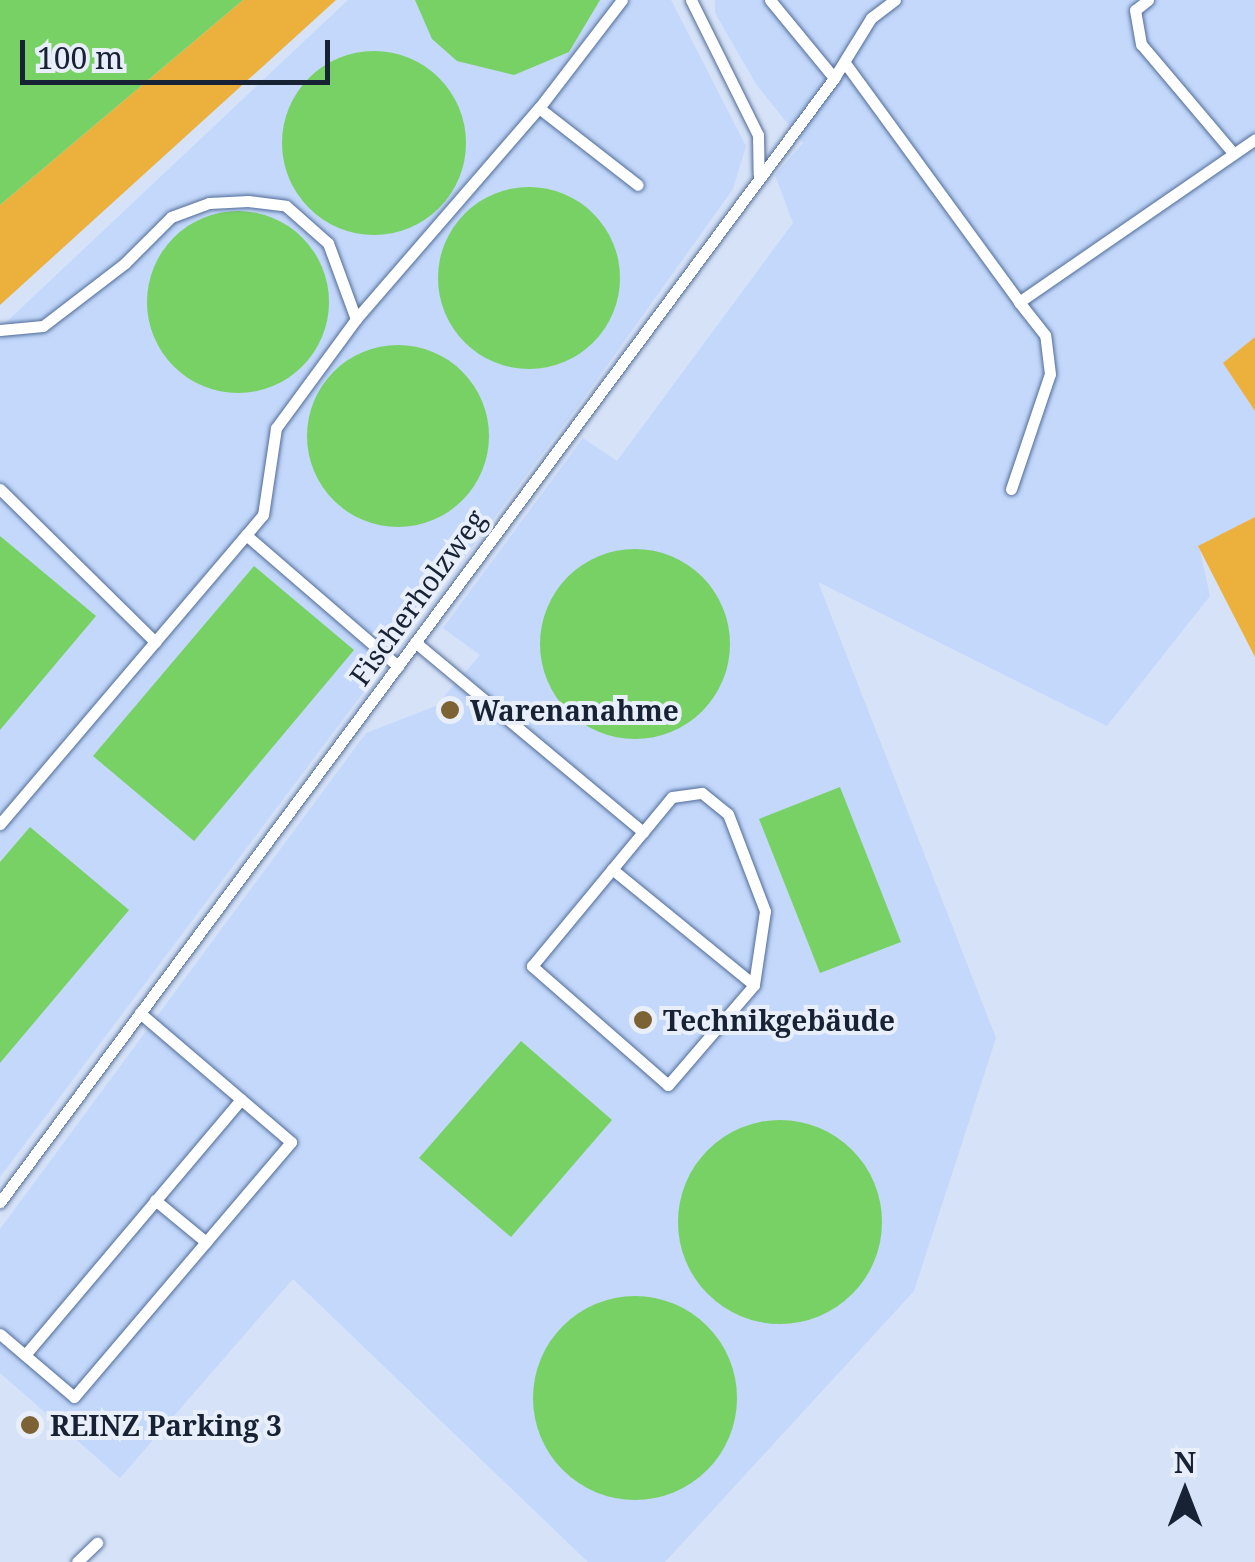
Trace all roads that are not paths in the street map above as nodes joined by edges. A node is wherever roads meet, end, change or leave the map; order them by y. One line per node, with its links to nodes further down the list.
1 (622, 0): 8 (lane)
2 (691, 0): 11 (lane)
3 (894, 0): 6 (lane, Fischerholzweg)
4 (1148, 0): 10 (lane)
5 (777, 3): 7 (lane)
6 (845, 63): 7 (lane, Fischerholzweg); 13 (lane)
7 (834, 78): 11 (lane, Fischerholzweg)
8 (539, 108): 12 (lane); 14 (lane)
9 (1255, 138): 10 (lane)
10 (1233, 154): 13 (lane)
11 (759, 174): 20 (lane, Fischerholzweg)
12 (638, 186)
13 (1019, 302): 16 (lane)
14 (356, 319): 15 (lane); 18 (lane)
15 (0, 330)
16 (1011, 488)
17 (0, 489): 19 (lane)
18 (246, 535): 19 (lane); 21 (lane)
19 (155, 642): 22 (lane)
20 (415, 642): 21 (lane, Fischerholzweg); 23 (lane)
21 (398, 666): 26 (lane, Fischerholzweg)
22 (0, 824)
23 (642, 832): 24 (lane); 25 (lane)
24 (612, 870): 25 (lane); 25 (lane)
25 (754, 985)
26 (140, 1013): 27 (lane); 29 (lane, Fischerholzweg)
27 (241, 1099): 28 (lane); 30 (lane)
28 (155, 1200): 30 (lane); 32 (lane)
29 (0, 1202)
30 (206, 1242): 32 (lane)
31 (0, 1334): 32 (lane)
32 (24, 1355)
33 (97, 1543): 34 (lane)
34 (77, 1562)

